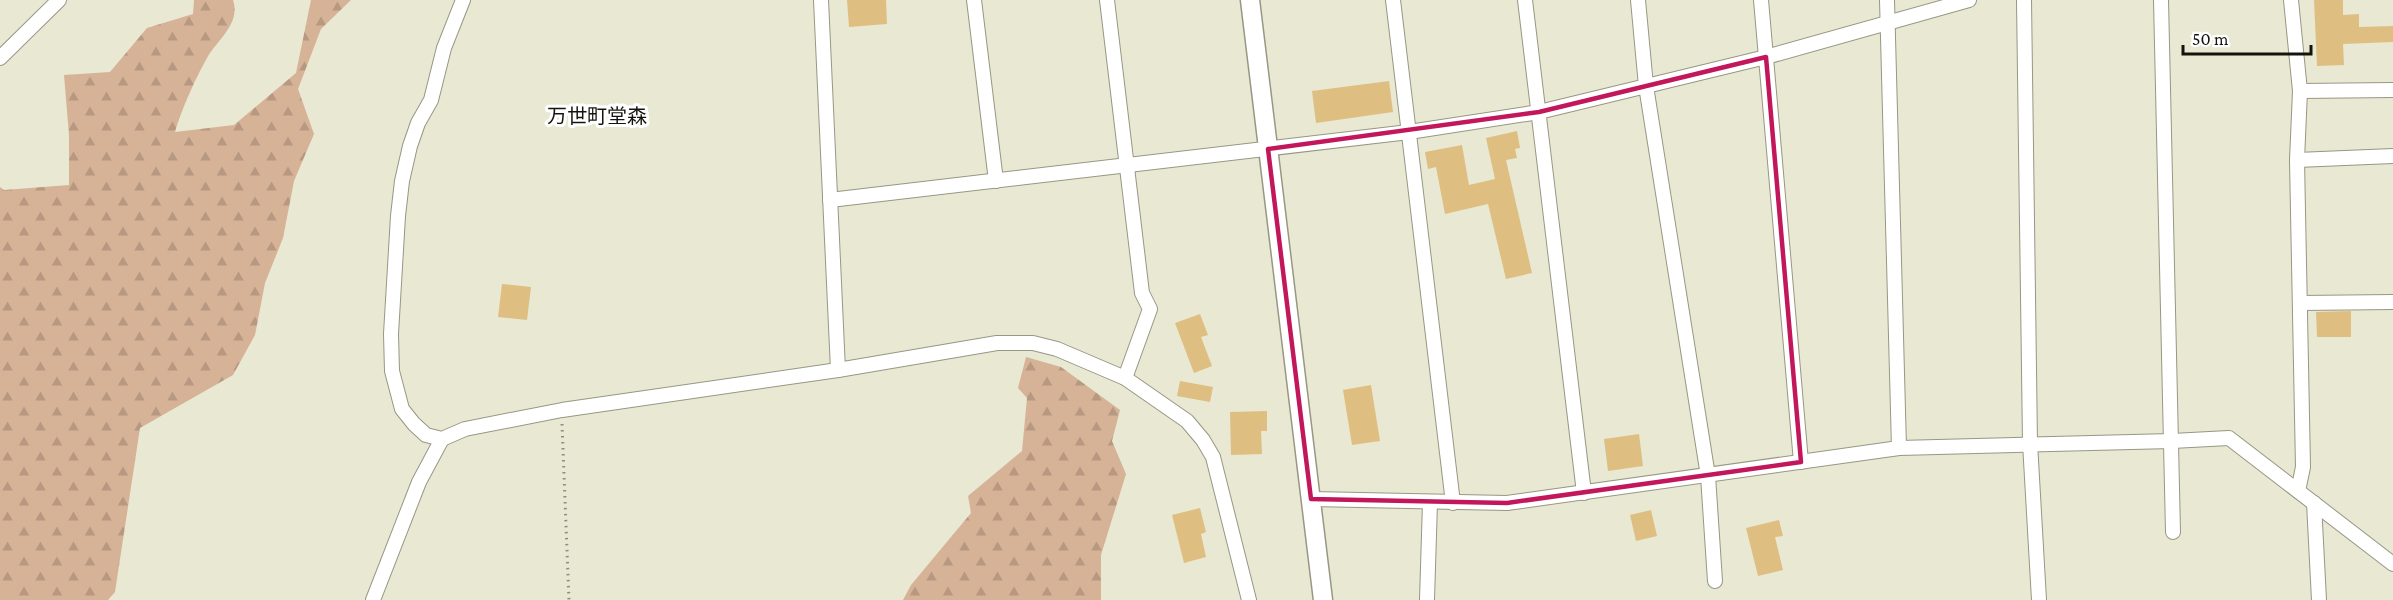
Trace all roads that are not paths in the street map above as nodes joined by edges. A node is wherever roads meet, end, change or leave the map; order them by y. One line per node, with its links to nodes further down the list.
1 (59, 0): 18 (street)
2 (463, 0): 34 (street)
3 (822, 0): 29 (street)
4 (974, 0): 28 (street)
5 (1107, 0): 27 (street)
6 (1250, 0): 24 (street)
7 (1393, 0): 23 (street)
8 (1524, 0): 22 (street)
9 (1638, 0): 19 (street)
10 (1761, 0): 17 (street)
11 (1887, 0): 16 (street)
12 (1969, 0): 16 (street)
13 (2024, 0): 36 (street)
14 (2161, 0): 35 (street)
15 (2291, 0): 21 (street)
16 (1888, 22): 17 (street); 37 (street)
17 (1766, 57): 19 (street); 38 (street)
18 (0, 58)
19 (1646, 86): 22 (street); 39 (street)
20 (2393, 90): 21 (street)
21 (2300, 91): 26 (street)
22 (1539, 112): 23 (street); 41 (street)
23 (1409, 132): 24 (street); 44 (street)
24 (1268, 149): 27 (street); 42 (street)
25 (2393, 156): 26 (street)
26 (2297, 160): 31 (street)
27 (1127, 165): 28 (street); 33 (street)
28 (996, 181): 29 (street)
29 (830, 200): 32 (street)
30 (2393, 302): 31 (street)
31 (2300, 303): 40 (street)
32 (838, 370): 33 (street); 34 (street)
33 (1125, 378): 50 (street)
34 (442, 439): 49 (street)
35 (2172, 441): 36 (street); 40 (street); 46 (street)
36 (2030, 443): 37 (street); 53 (street)
37 (1899, 448): 38 (street)
38 (1801, 462): 39 (street)
39 (1708, 476): 41 (street); 48 (street)
40 (2298, 492): 45 (street)
41 (1584, 493): 44 (street)
42 (1311, 499): 43 (street); 51 (street)
43 (1430, 502): 44 (street); 52 (street)
44 (1453, 503)
45 (2314, 504): 47 (street); 54 (street)
46 (2173, 532)
47 (2393, 564)
48 (1714, 581)
49 (373, 600)
50 (1249, 600)
51 (1323, 600)
52 (1427, 600)
53 (2038, 600)
54 (2319, 600)

